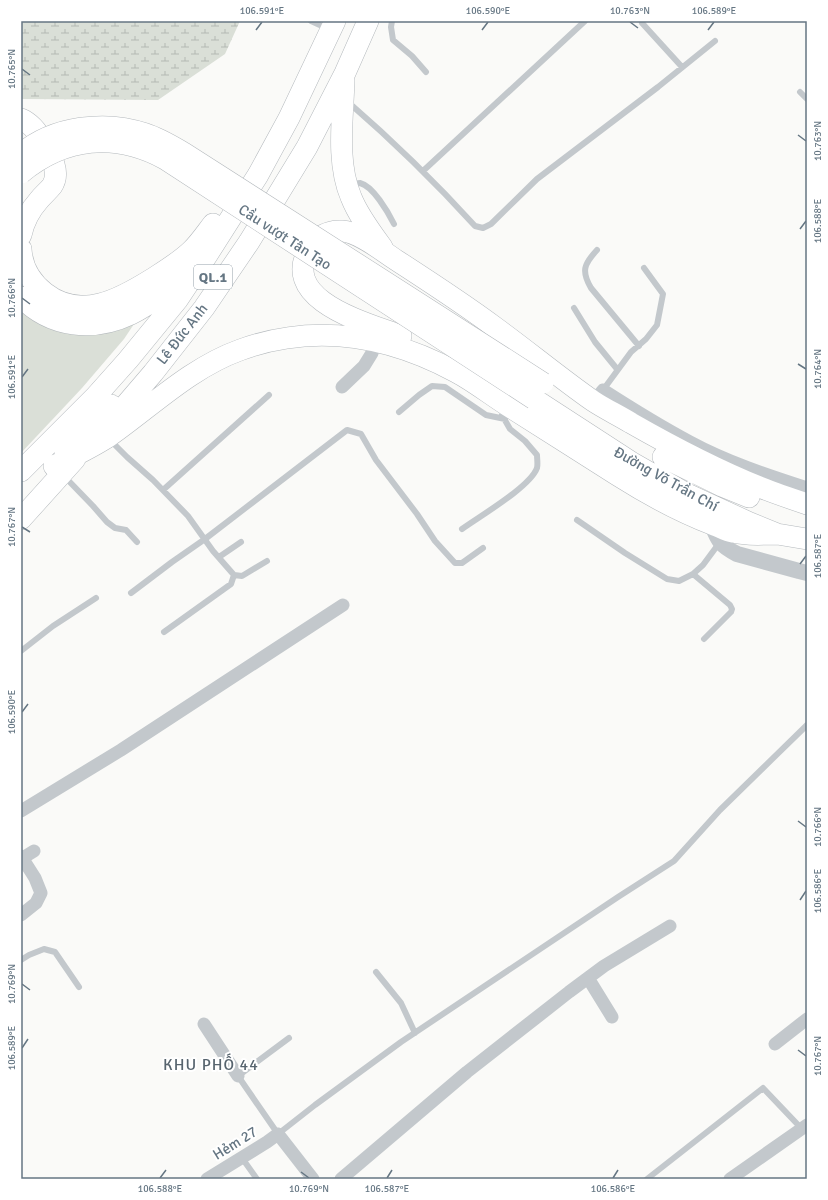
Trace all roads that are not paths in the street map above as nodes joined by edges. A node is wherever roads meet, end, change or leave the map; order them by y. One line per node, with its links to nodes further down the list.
1 (356, 21): 41 (highway, Lê Đức Anh / QL.1)
2 (368, 21): 10 (highway, Lê Đức Anh / QL.1)
3 (392, 21): 9 (lane)
4 (585, 21): 17 (lane)
5 (323, 22): 11 (highway, Lê Đức Anh / QL.1)
6 (642, 22): 8 (lane)
7 (715, 41): 8 (lane)
8 (682, 67): 17 (lane)
9 (426, 72)
10 (345, 74): 13 (highway); 42 (highway, Lê Đức Anh / QL.1)
11 (302, 82): 25 (highway, Lê Đức Anh / QL.1); 28 (highway, Lê Đức Anh / QL.1)
12 (800, 92): 14 (lane)
13 (344, 98): 17 (lane); 19 (highway)
14 (807, 99)
15 (21, 119): 21 (highway)
16 (21, 154): 36 (highway, bridge)
17 (422, 171)
18 (21, 174): 36 (highway, Cầu vượt Tân Tạo, bridge)
19 (347, 184): 20 (lane); 24 (highway)
20 (394, 224)
21 (21, 235)
22 (21, 249): 28 (highway, Lê Đức Anh / QL.1)
23 (597, 250): 32 (lane)
24 (387, 254): 34 (highway); 38 (highway)
25 (204, 260): 30 (highway); 43 (highway, Lê Đức Anh / QL.1)
26 (644, 268): 32 (lane)
27 (21, 297): 30 (highway)
28 (117, 299): 30 (highway)
29 (574, 308): 33 (lane)
30 (49, 317)
31 (367, 340): 34 (highway); 35 (street); 41 (highway)
32 (639, 346): 33 (lane)
33 (618, 369): 38 (lane)
34 (456, 372): 40 (highway)
35 (342, 387)
36 (539, 391): 49 (highway, Đường Võ Trần Chí); 54 (highway, Đường Võ Trần Chí)
37 (269, 395): 46 (lane)
38 (598, 396): 45 (street); 48 (highway)
39 (399, 412): 40 (lane)
40 (506, 412): 52 (lane); 53 (highway)
41 (100, 430): 42 (highway); 44 (highway, Lê Đức Anh / QL.1); 46 (lane)
42 (83, 451): 44 (highway)
43 (21, 471)
44 (50, 478): 47 (highway, Lê Đức Anh / QL.1); 50 (highway, Lê Đức Anh / QL.1); 57 (lane)
45 (807, 488)
46 (163, 490): 55 (lane)
47 (21, 498)
48 (807, 504)
49 (807, 515)
50 (21, 519)
51 (577, 520): 63 (lane)
52 (462, 529)
53 (716, 533): 54 (highway); 62 (street); 63 (lane)
54 (777, 534): 56 (highway, Đường Võ Trần Chí)
55 (205, 539): 59 (lane); 60 (lane); 65 (lane)
56 (807, 539)
57 (137, 542)
58 (241, 542): 60 (lane)
59 (483, 548)
60 (219, 557): 64 (lane)
61 (267, 561): 64 (lane)
62 (807, 573)
63 (693, 574): 69 (lane)
64 (234, 576): 68 (lane)
65 (131, 593)
66 (96, 598): 70 (lane)
67 (343, 605): 72 (street)
68 (164, 632)
69 (704, 639)
70 (21, 651)
71 (807, 725): 84 (lane)
72 (21, 811)
73 (34, 851): 74 (street)
74 (22, 858): 75 (street)
75 (21, 915)
76 (670, 926): 79 (street)
77 (21, 960): 80 (lane)
78 (376, 972): 84 (lane)
79 (588, 978): 81 (street); 94 (street)
80 (79, 987)
81 (612, 1017)
82 (807, 1019): 86 (street)
83 (204, 1024): 87 (street)
84 (415, 1033): 89 (lane)
85 (289, 1038): 87 (lane)
86 (775, 1044)
87 (238, 1076): 89 (lane)
88 (806, 1130): 95 (lane); 96 (street)
89 (278, 1134): 90 (street, Hẻm 27); 93 (street)
90 (242, 1158): 91 (street, Hẻm 27); 92 (lane)
91 (207, 1179)
92 (257, 1179)
93 (313, 1179)
94 (340, 1179)
95 (647, 1179)
96 (730, 1179)

